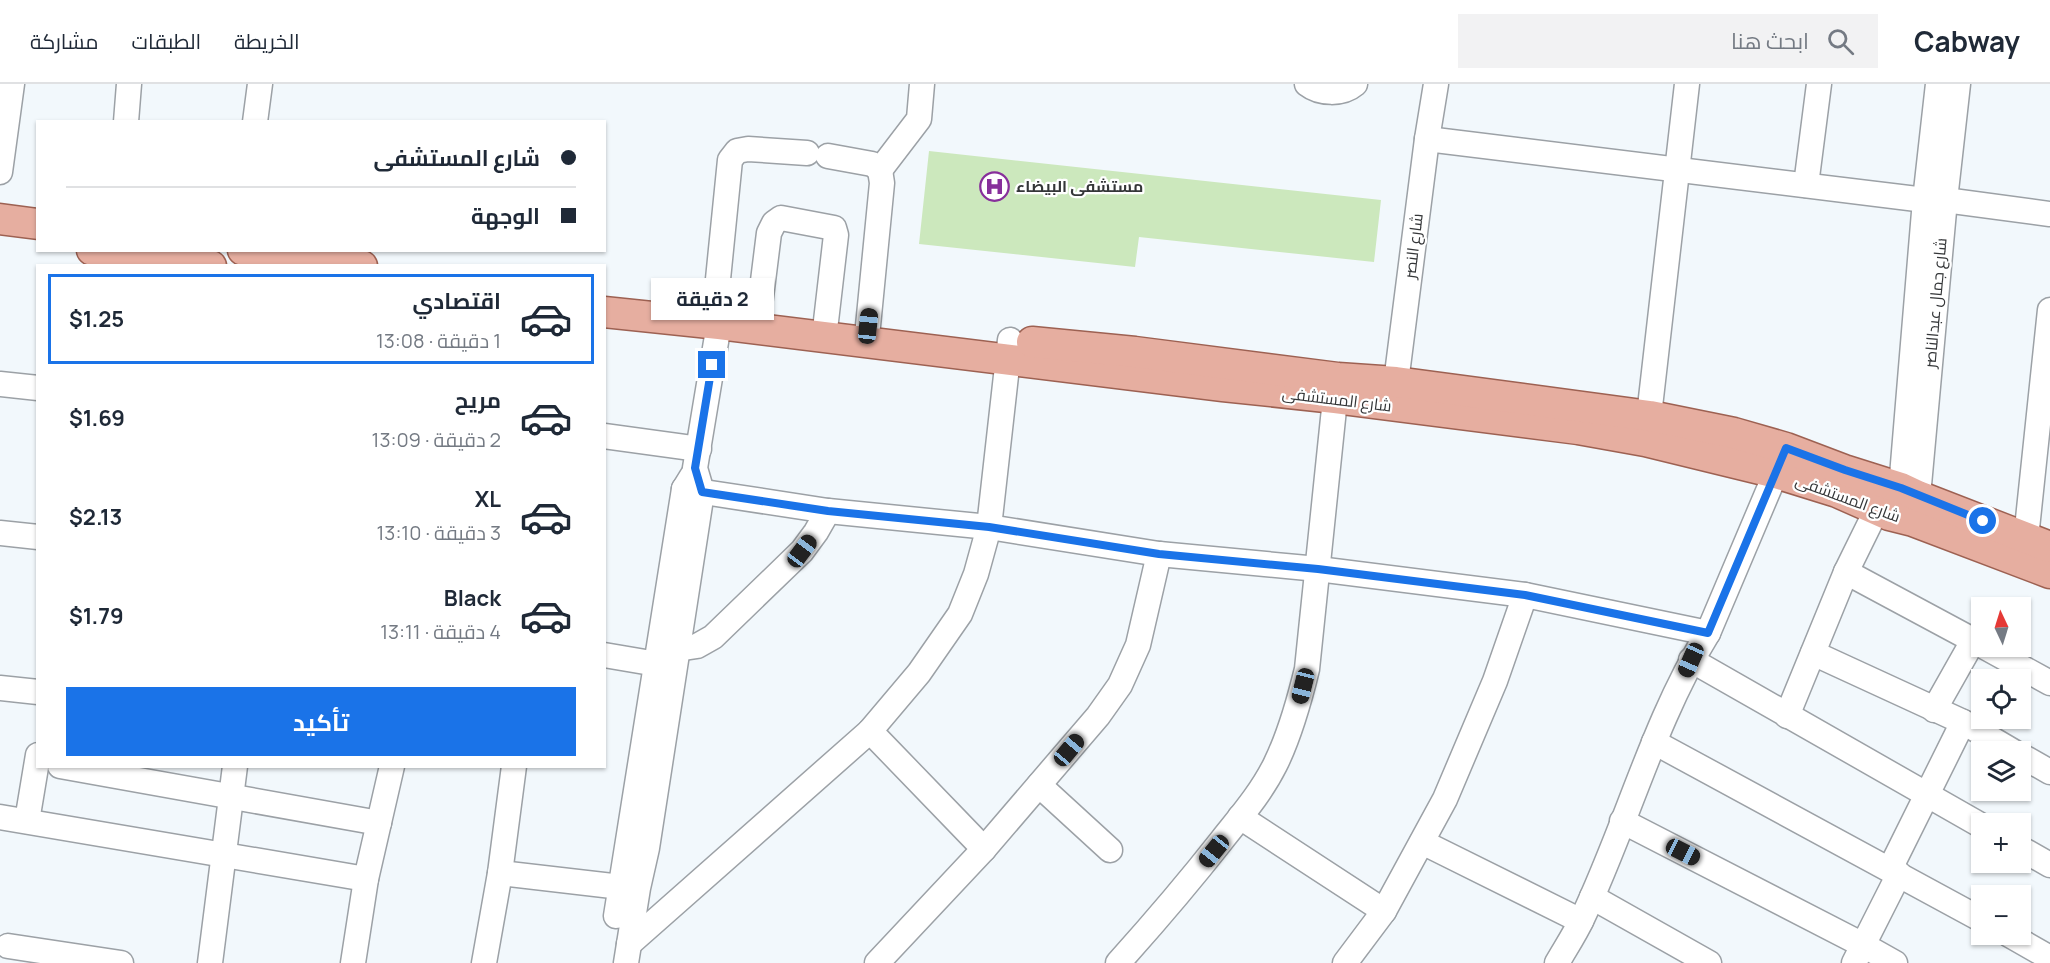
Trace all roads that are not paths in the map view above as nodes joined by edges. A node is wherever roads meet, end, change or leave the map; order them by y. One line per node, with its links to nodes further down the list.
1 (12, 84): 18 (street)
2 (129, 84): 13 (street)
3 (260, 84): 14 (street)
4 (922, 84): 16 (street)
5 (1307, 84): 6 (street)
6 (1355, 84)
7 (1419, 84): 42 (street, شارع النصر)
8 (1436, 84): 15 (street, شارع النصر)
9 (1687, 84): 17 (street)
10 (1819, 84): 19 (street)
11 (1938, 84): 20 (street)
12 (1958, 84): 20 (street, شارع جمال عبدالناصر)
13 (126, 120)
14 (255, 120)
15 (1426, 139): 17 (street); 42 (street, شارع النصر)
16 (880, 170): 34 (street); 36 (street)
17 (1677, 170): 19 (street); 43 (street)
18 (0, 172)
19 (1806, 184): 20 (street)
20 (1935, 200): 21 (street); 47 (street, شارع جمال عبدالناصر)
21 (2050, 214)
22 (0, 219): 23 (main road)
23 (36, 224)
24 (0, 239): 25 (main road)
25 (36, 244)
26 (107, 252): 28 (main road)
27 (258, 252): 29 (main road)
28 (196, 264)
29 (347, 264)
30 (606, 295): 34 (main road, شارع المستشفى)
31 (2050, 310): 37 (street)
32 (606, 312): 34 (main road, شارع المستشفى)
33 (759, 313): 34 (main road, شارع المستشفى); 35 (main road, شارع المستشفى); 35 (street)
34 (717, 316): 38 (main road, شارع المستشفى); 46 (street)
35 (826, 321): 36 (main road, شارع المستشفى)
36 (868, 326): 38 (main road, شارع المستشفى)
37 (2048, 347): 52 (street)
38 (1009, 350): 41 (main road, شارع المستشفى); 49 (street)
39 (0, 384): 40 (street)
40 (36, 388)
41 (1337, 388): 42 (main road, شارع المستشفى); 54 (street)
42 (1389, 393): 43 (main road, شارع المستشفى)
43 (1648, 429): 45 (main road, شارع المستشفى)
44 (606, 437): 46 (street)
45 (1781, 460): 47 (main road, شارع المستشفى); 58 (street)
46 (695, 474): 48 (street); 60 (street); 66 (street)
47 (1900, 506): 52 (main road, شارع المستشفى); 55 (street); 56 (main road, شارع المستشفى)
48 (828, 511): 49 (street); 60 (street)
49 (989, 527): 53 (street); 73 (street)
50 (0, 532): 51 (street)
51 (36, 537)
52 (2038, 542)
53 (1159, 554): 54 (street); 83 (street)
54 (1318, 569): 57 (street); 87 (street)
55 (1846, 572): 59 (street); 61 (street)
56 (2050, 573)
57 (1525, 595): 58 (street); 92 (street)
58 (1708, 633): 65 (street)
59 (1971, 640)
60 (677, 649): 108 (street)
61 (1813, 653): 70 (street); 71 (street)
62 (606, 655): 66 (street)
63 (1971, 656): 70 (street)
64 (2003, 657): 67 (street)
65 (1691, 660): 71 (street); 75 (street)
66 (657, 664): 101 (street)
67 (2050, 683)
68 (0, 688): 69 (street)
69 (36, 692)
70 (1934, 710): 72 (street)
71 (1787, 716): 84 (street)
72 (1963, 722): 74 (street); 84 (street)
73 (870, 731): 93 (street); 108 (street)
74 (1995, 741)
75 (1654, 742): 90 (street); 98 (street)
76 (2031, 761): 82 (street)
77 (41, 768): 89 (street)
78 (75, 768): 85 (street)
79 (235, 768): 85 (street)
80 (392, 768): 91 (street)
81 (514, 768): 99 (street)
82 (2050, 772)
83 (1039, 785): 93 (street); 94 (street)
84 (1926, 795): 88 (street); 98 (street)
85 (231, 797): 91 (street); 96 (street)
86 (0, 817): 89 (street)
87 (1240, 817): 103 (street); 118 (street)
88 (1971, 820)
89 (27, 821): 96 (street)
90 (1622, 821): 102 (street); 109 (street)
91 (379, 822): 100 (street)
92 (1422, 842): 103 (street); 105 (street)
93 (984, 849): 117 (street)
94 (1110, 850)
95 (2031, 854): 97 (street)
96 (223, 855): 100 (street); 113 (street)
97 (2050, 865)
98 (1894, 871): 104 (street); 109 (street)
99 (500, 873): 101 (street); 115 (street)
100 (366, 879): 114 (street)
101 (621, 887): 116 (street)
102 (1592, 897): 105 (street); 121 (street)
103 (1384, 911): 119 (street)
104 (1971, 914)
105 (1581, 921): 120 (street)
106 (2027, 945): 111 (street)
107 (5, 948): 110 (street)
108 (627, 953)
109 (1859, 954): 122 (street)
110 (45, 957): 112 (street)
111 (2050, 958)
112 (121, 963)
113 (210, 963)
114 (353, 963)
115 (484, 963)
116 (609, 963)
117 (877, 963)
118 (1118, 963)
119 (1345, 963)
120 (1557, 963)
121 (1709, 963)
122 (1895, 963)

